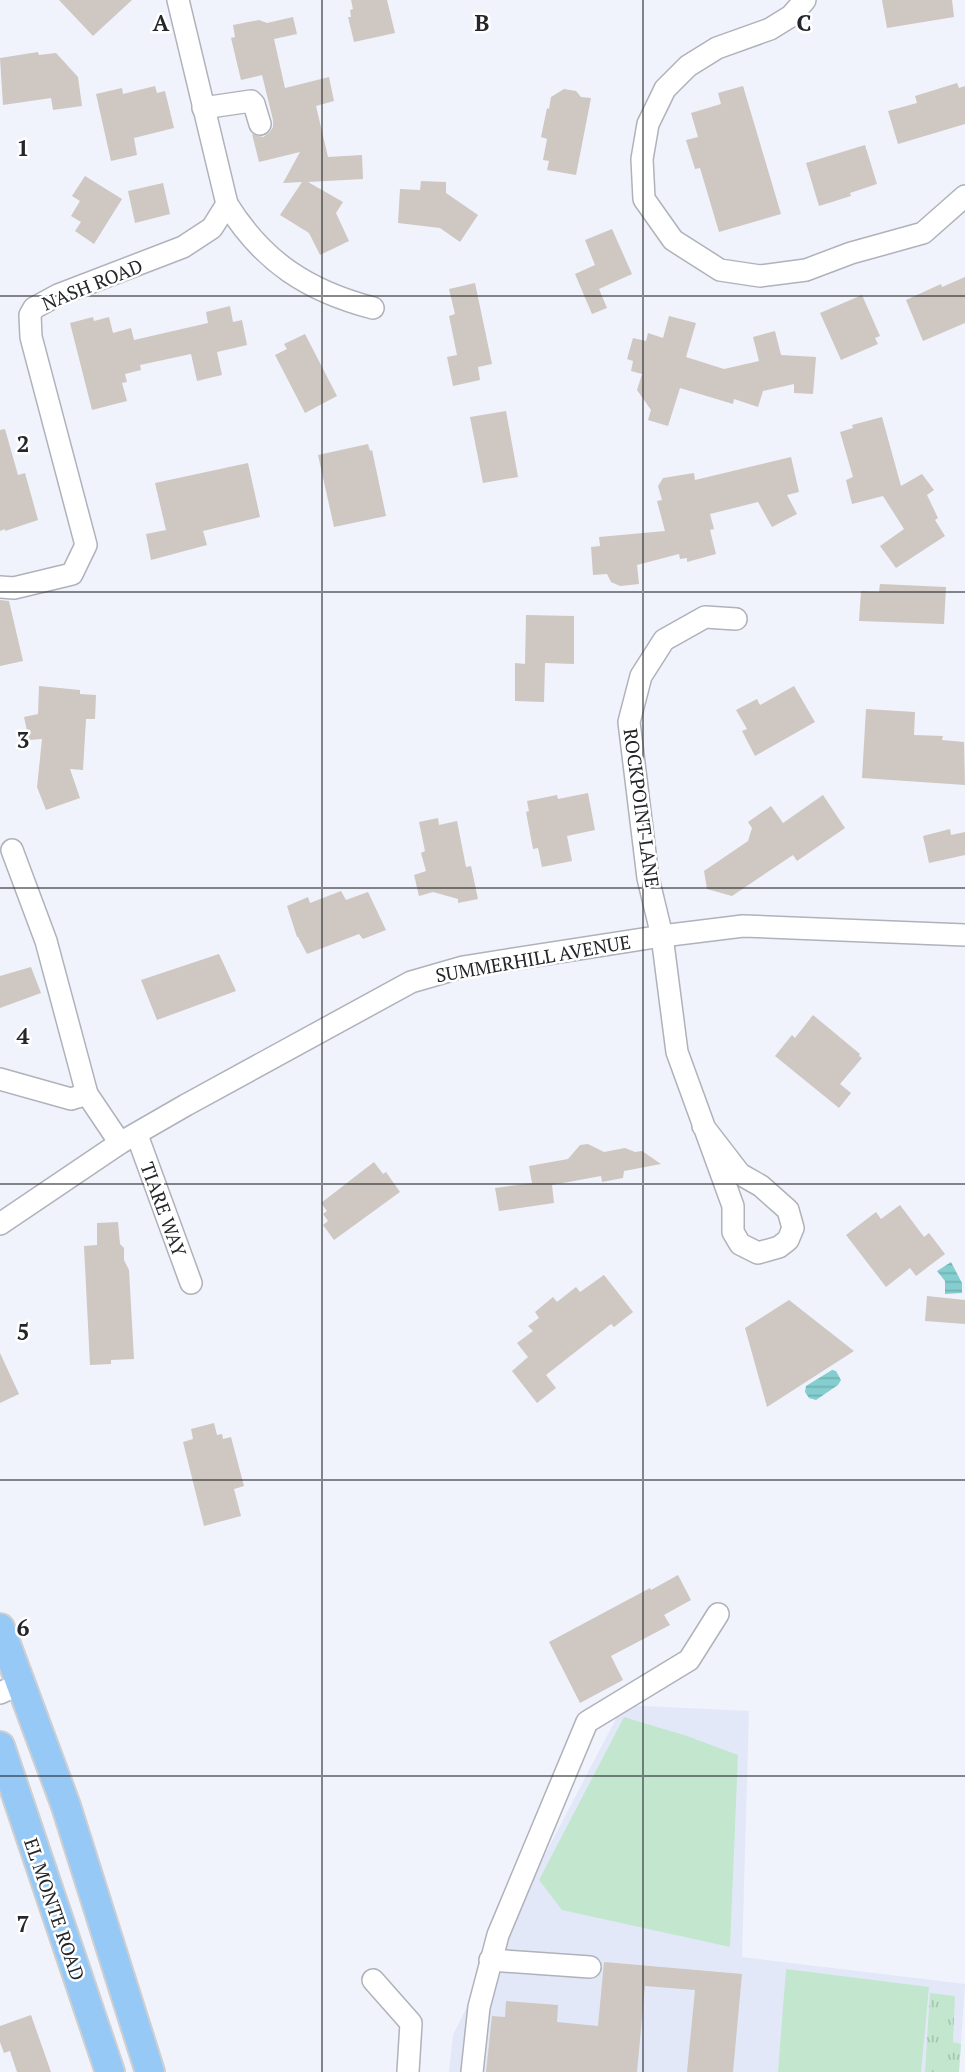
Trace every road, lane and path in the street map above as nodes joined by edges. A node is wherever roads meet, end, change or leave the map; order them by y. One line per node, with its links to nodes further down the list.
1 (805, 0): 5 (street)
2 (182, 1): 3 (street)
3 (203, 108): 4 (street); 6 (street)
4 (260, 124)
5 (965, 196)
6 (227, 204): 7 (street); 8 (street, NASH ROAD)
7 (373, 308)
8 (0, 587)
9 (736, 619): 12 (street, ROCKPOINT LANE)
10 (12, 850): 14 (street)
11 (965, 935): 12 (street, SUMMERHILL AVENUE)
12 (662, 936): 15 (street, ROCKPOINT LANE); 16 (street, SUMMERHILL AVENUE)
13 (0, 1079): 14 (street)
14 (87, 1094): 16 (street, TIARE WAY)
15 (703, 1126): 15 (street, ROCKPOINT LANE)
16 (129, 1139): 17 (street, SUMMERHILL AVENUE); 18 (street, TIARE WAY)
17 (0, 1224)
18 (191, 1283)
19 (718, 1615): 23 (street)
20 (0, 1628): 21 (main road, EL MONTE ROAD)
21 (11, 1688): 27 (main road, EL MONTE ROAD)
22 (0, 1746): 26 (main road, EL MONTE ROAD)
23 (490, 1960): 24 (street); 29 (street)
24 (590, 1967)
25 (373, 1980): 28 (street)
26 (110, 2072)
27 (149, 2072)
28 (408, 2072)
29 (472, 2072)

